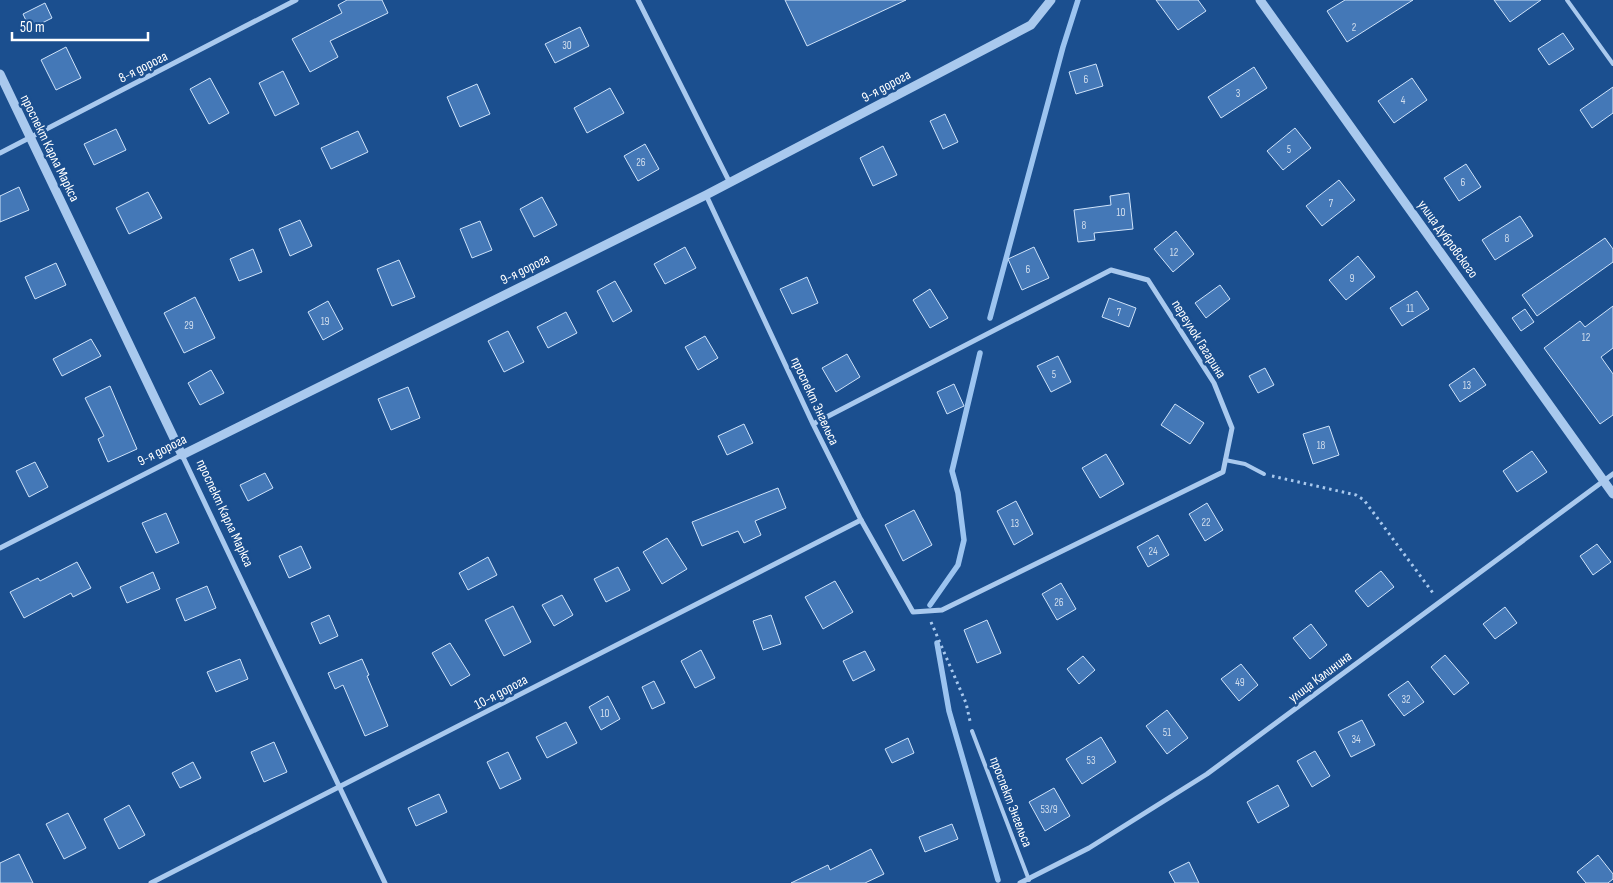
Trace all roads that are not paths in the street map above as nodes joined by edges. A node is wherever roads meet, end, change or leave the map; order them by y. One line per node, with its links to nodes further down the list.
1 (296, 0): 8 (street, 8-я дорога)
2 (638, 0): 10 (street)
3 (1052, 0): 10 (street, 9-я дорога)
4 (1260, 0): 17 (street, улица Дубровского)
5 (1567, 0): 6 (lane)
6 (1613, 64)
7 (0, 74): 8 (street, проспект Карла Маркса)
8 (30, 138): 9 (street, 8-я дорога); 13 (street, проспект Карла Маркса)
9 (0, 153)
10 (730, 183): 11 (street, 9-я дорога)
11 (706, 195): 12 (street, проспект Энгельса); 13 (street, 9-я дорога)
12 (812, 424): 14 (street, переулок Гагарина); 19 (street, проспект Энгельса)
13 (182, 455): 20 (street, 9-я дорога); 23 (street, проспект Карла Маркса)
14 (1226, 460): 15 (lane); 21 (street, переулок Гагарина)
15 (1264, 474)
16 (1613, 474): 17 (street, улица Калинина)
17 (1604, 481): 18 (street, улица Дубровского); 24 (street, улица Калинина)
18 (1613, 494)
19 (861, 520): 21 (street, проспект Энгельса); 23 (street, 10-я дорога)
20 (0, 548)
21 (913, 612)
22 (972, 731): 24 (lane, проспект Энгельса)
23 (339, 788): 25 (street, 10-я дорога); 26 (street, проспект Карла Маркса)
24 (1029, 880): 27 (street, улица Калинина)
25 (151, 883)
26 (385, 883)
27 (1020, 883)

